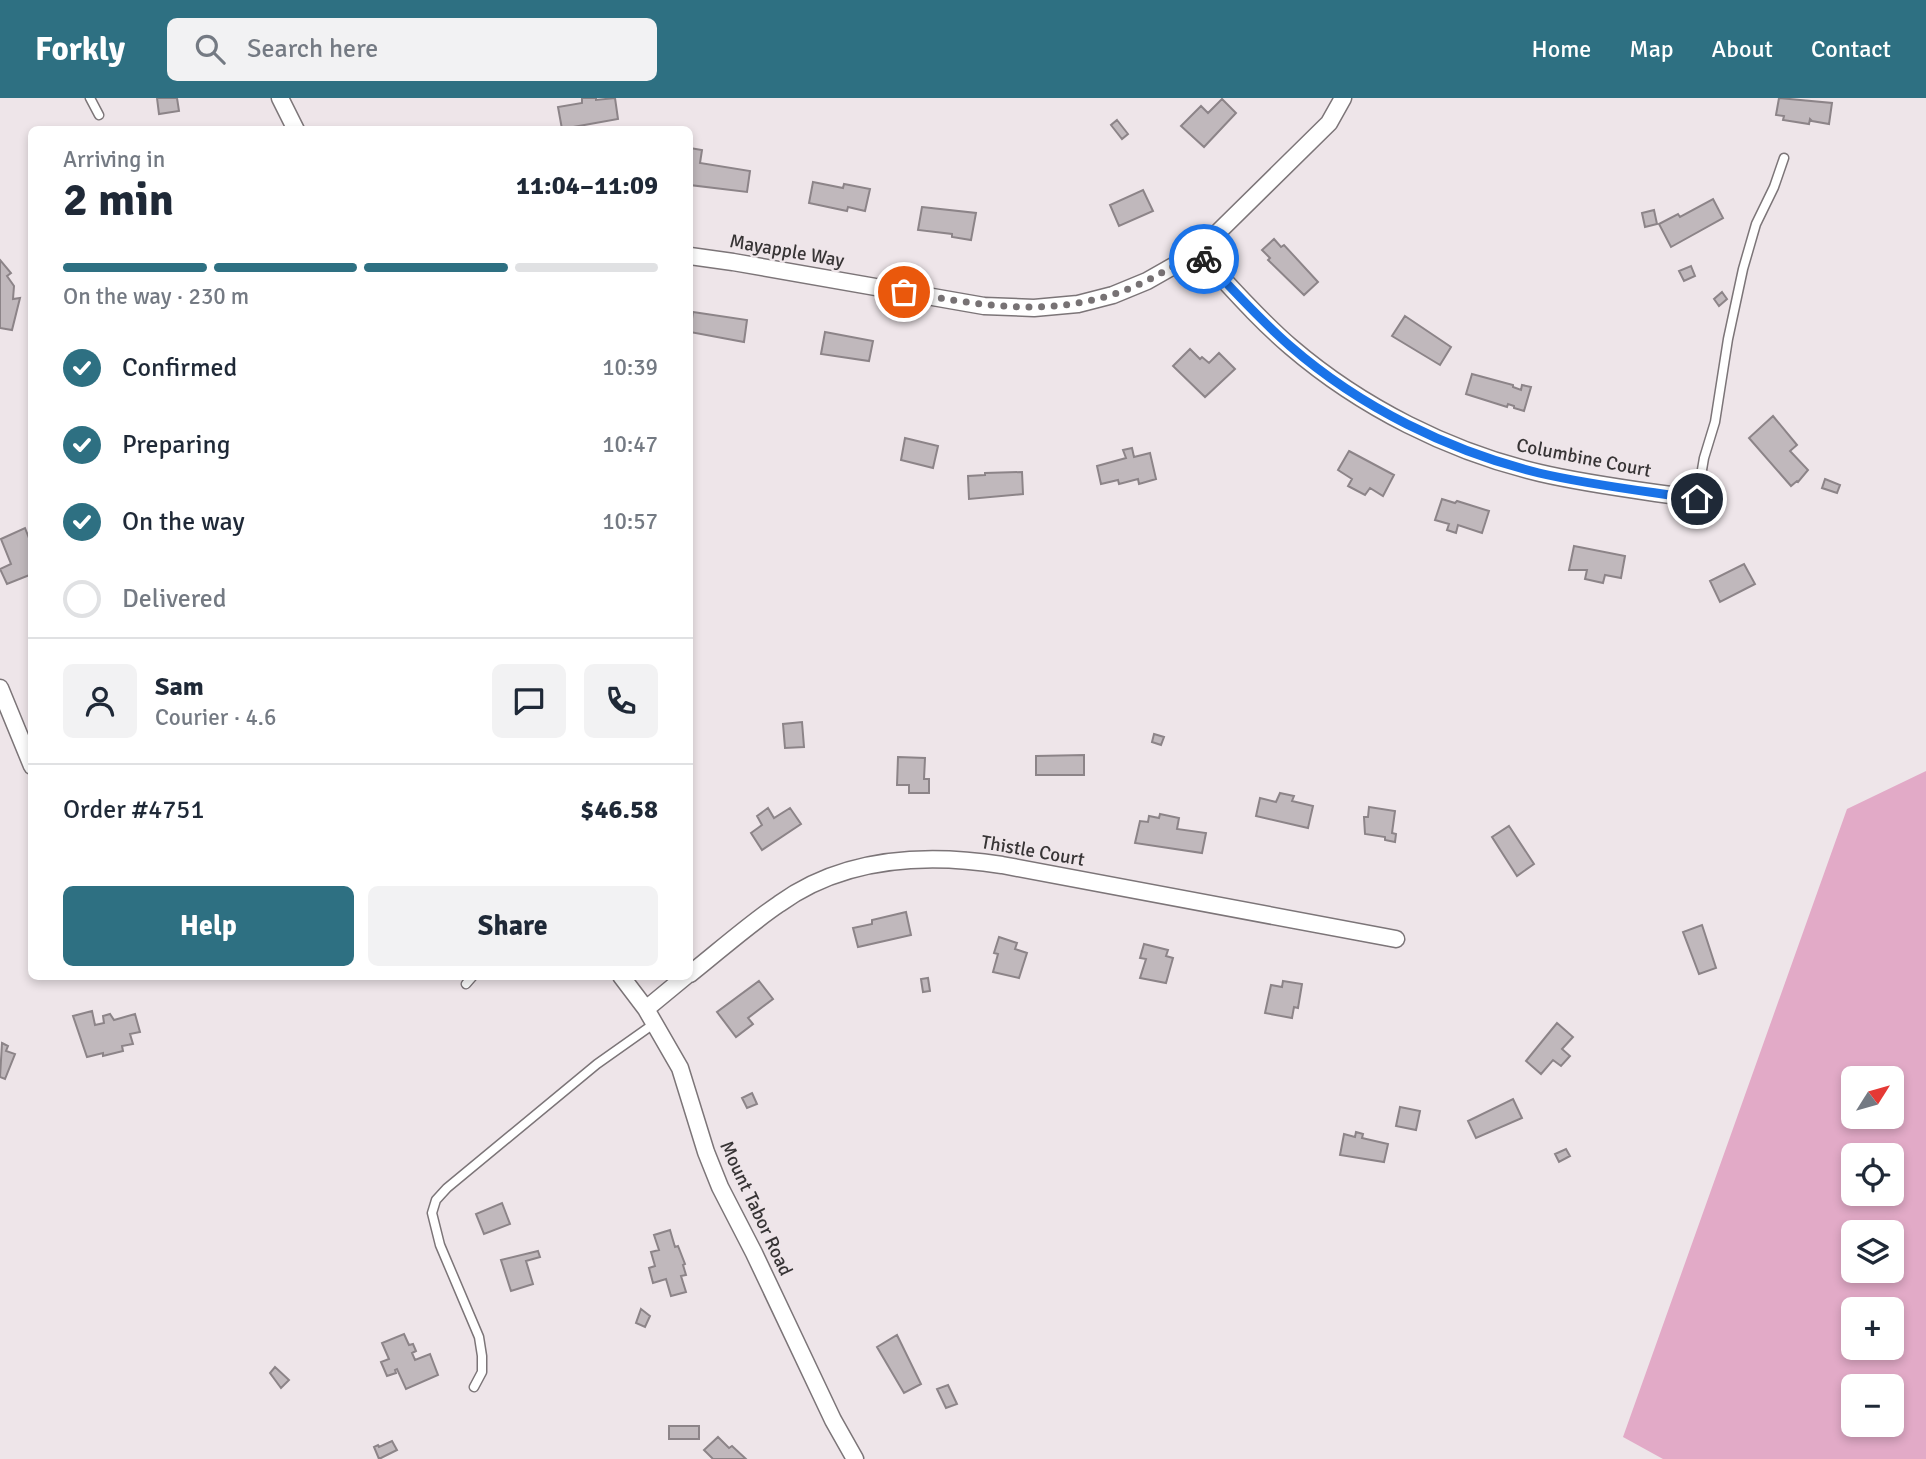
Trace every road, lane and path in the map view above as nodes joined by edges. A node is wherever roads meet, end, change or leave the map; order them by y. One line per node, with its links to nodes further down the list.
1 (90, 98): 4 (lane)
2 (279, 98): 5 (street)
3 (1343, 98): 7 (street, Mayapple Way)
4 (99, 115)
5 (294, 126)
6 (1784, 158): 9 (lane)
7 (1198, 252): 8 (street, Mayapple Way); 9 (street, Columbine Court)
8 (693, 256)
9 (1697, 499)
10 (0, 688): 11 (street)
11 (28, 756)
12 (1396, 939): 13 (street, Thistle Court)
13 (693, 971)
14 (470, 980): 17 (lane)
15 (624, 980): 18 (street, Mount Tabor Road)
16 (682, 980): 18 (street, Thistle Court)
17 (466, 984)
18 (646, 1009): 19 (street, Mount Tabor Road)
19 (655, 1023): 20 (lane); 21 (street, Mount Tabor Road)
20 (474, 1387)
21 (855, 1459)

